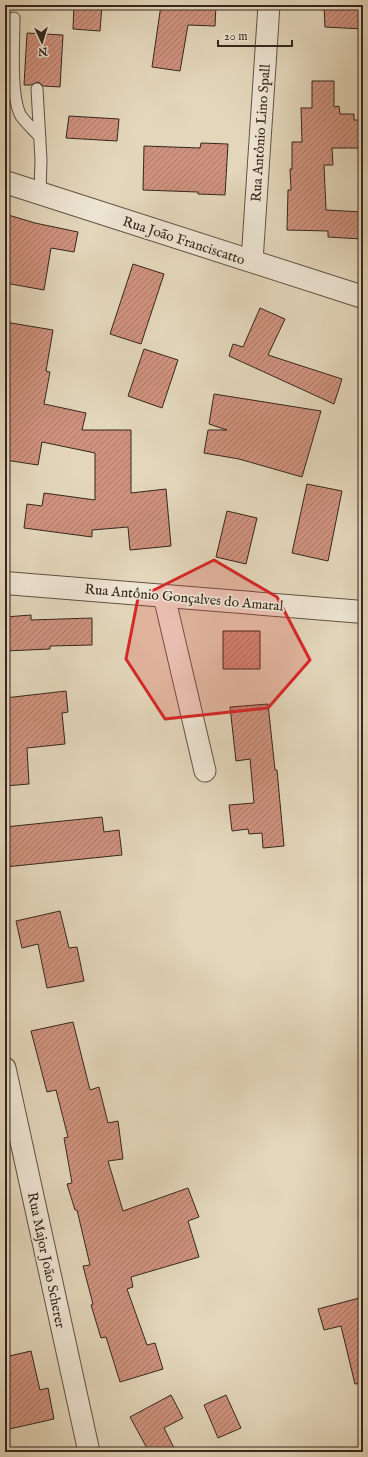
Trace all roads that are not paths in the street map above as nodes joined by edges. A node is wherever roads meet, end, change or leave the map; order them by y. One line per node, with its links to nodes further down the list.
1 (269, 5): 7 (street, Rua Antônio Lino Spall)
2 (14, 18): 4 (lane)
3 (37, 90): 4 (lane)
4 (40, 137): 6 (lane)
5 (5, 182): 6 (street, Rua João Franciscatto)
6 (40, 194): 7 (street, Rua João Franciscatto)
7 (252, 261): 8 (street, Rua João Franciscatto)
8 (363, 297)
9 (5, 583): 10 (street, Rua Antônio Gonçalves do Amaral)
10 (164, 596): 11 (street, Rua Antônio Gonçalves do Amaral); 12 (street)
11 (363, 612)
12 (205, 771)
13 (5, 1068): 14 (street, Rua Major João Scherer)
14 (89, 1452)

